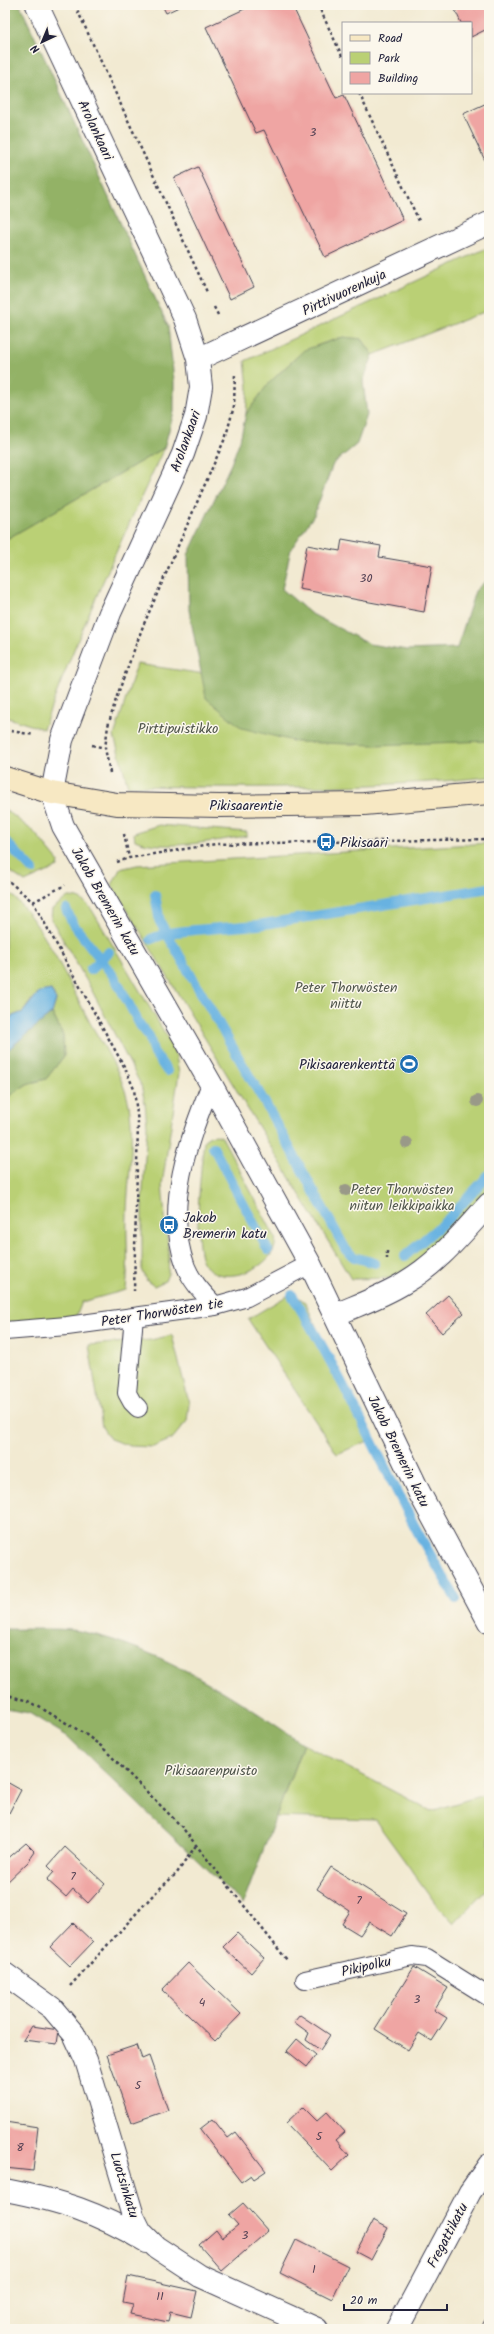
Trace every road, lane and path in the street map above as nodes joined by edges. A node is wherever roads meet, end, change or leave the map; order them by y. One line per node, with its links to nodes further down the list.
1 (37, 5): 7 (street, Arolankaari)
2 (318, 5): 3 (path)
3 (342, 56)
4 (359, 94): 6 (path)
5 (489, 224): 6 (street, Pirttivuorenkuja)
6 (432, 250): 7 (street, Pirttivuorenkuja)
7 (198, 359): 9 (street, Arolankaari)
8 (5, 778): 9 (street, Pikisaarentie)
9 (52, 793): 10 (street, Pikisaarentie); 12 (street, Jakob Bremerin katu)
10 (489, 793)
11 (489, 839): 12 (path)
12 (90, 872): 14 (path); 15 (street, Jakob Bremerin katu)
13 (5, 878): 14 (path)
14 (33, 902): 20 (path)
15 (211, 1084): 17 (street, Jakob Bremerin katu); 18 (lane)
16 (489, 1204): 19 (street)
17 (310, 1264): 18 (lane, Peter Thorwösten tie); 19 (street, Jakob Bremerin katu)
18 (215, 1306): 20 (lane, Peter Thorwösten tie)
19 (335, 1316): 23 (street, Jakob Bremerin katu)
20 (134, 1317): 21 (lane, Peter Thorwösten tie); 22 (lane)
21 (5, 1331)
22 (138, 1408)
23 (489, 1622)
24 (5, 1694): 25 (path)
25 (197, 1844): 27 (path); 29 (path)
26 (5, 1974): 29 (street, Luotsinkatu)
27 (305, 1980): 28 (lane, Pikipolku)
28 (489, 1997)
29 (52, 2008): 32 (street, Luotsinkatu)
30 (489, 2165): 34 (street, Fregattikatu)
31 (5, 2190): 32 (street)
32 (156, 2247): 33 (street, Luotsinkatu)
33 (318, 2329)
34 (398, 2329)

